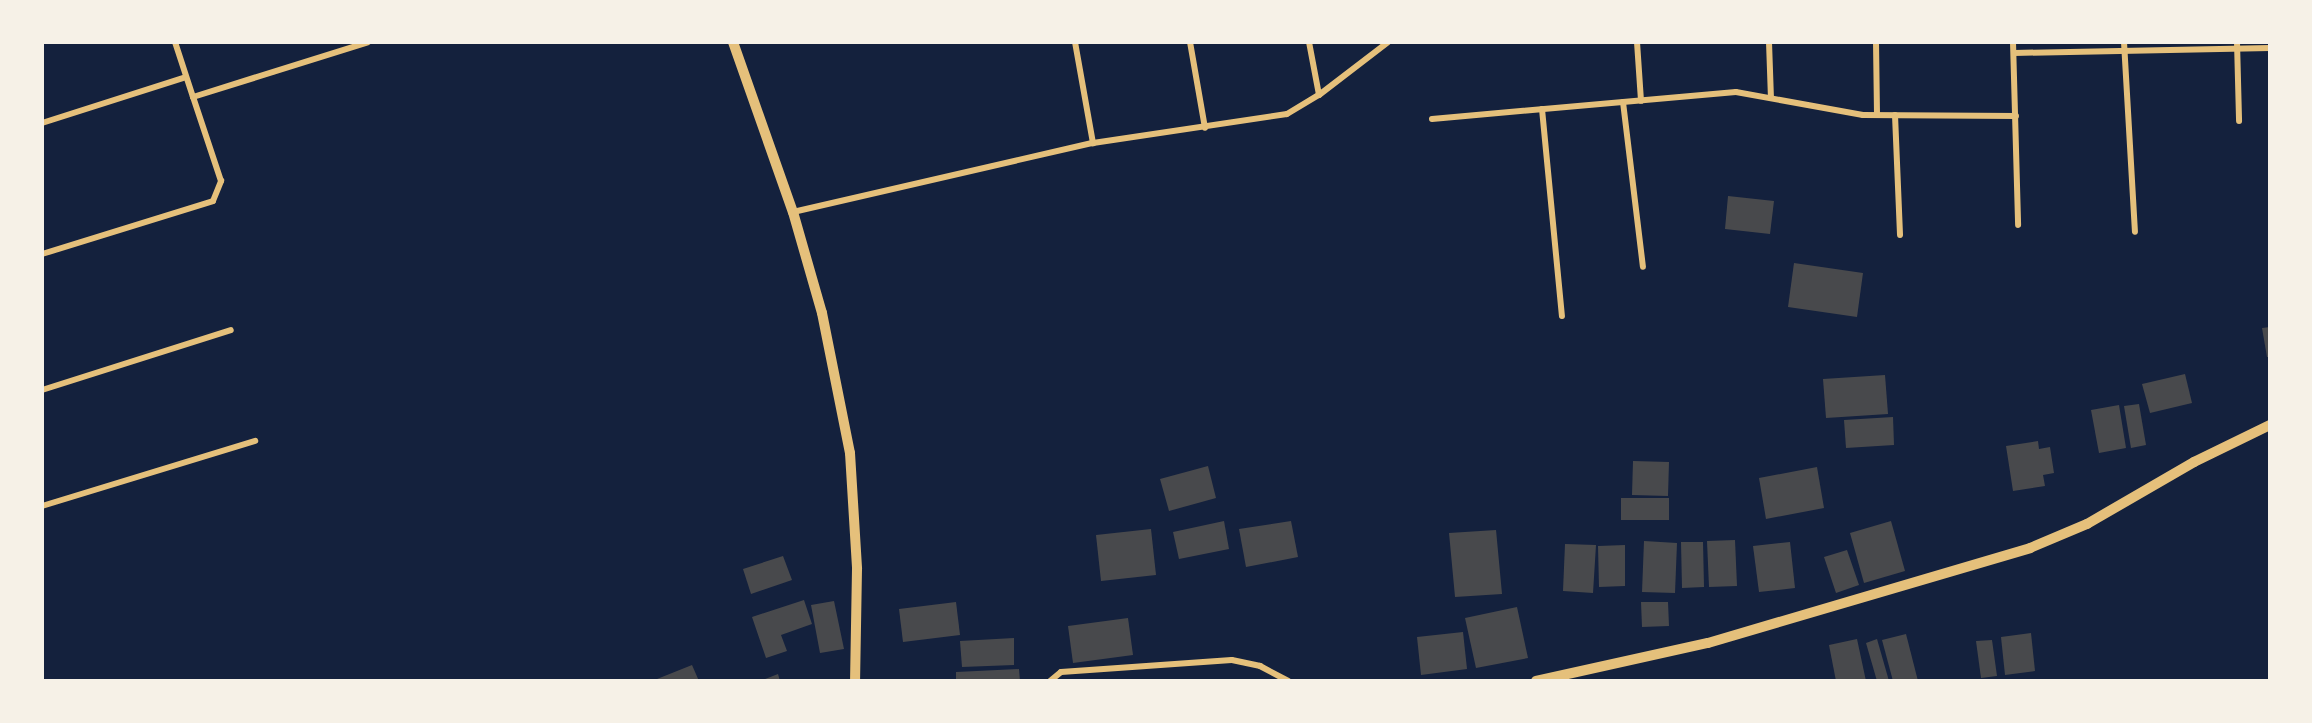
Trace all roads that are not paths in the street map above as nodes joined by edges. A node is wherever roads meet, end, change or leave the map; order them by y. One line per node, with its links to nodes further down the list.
1 (175, 42): 17 (street)
2 (368, 42): 19 (street)
3 (733, 42): 32 (street)
4 (1075, 42): 31 (street)
5 (1190, 42): 30 (street)
6 (1309, 42): 18 (street)
7 (1388, 42): 18 (street)
8 (1637, 42): 21 (street)
9 (1769, 42): 20 (street)
10 (1876, 42): 24 (street)
11 (2013, 42): 16 (street)
12 (2124, 42): 15 (street)
13 (2237, 46): 14 (street); 15 (street); 28 (street)
14 (2270, 48)
15 (2125, 52): 16 (street); 34 (street)
16 (2014, 53): 26 (street)
17 (186, 77): 19 (street); 29 (street)
18 (1319, 95): 30 (street)
19 (193, 98): 36 (street)
20 (1771, 98): 21 (street); 24 (street)
21 (1641, 100): 22 (street)
22 (1623, 102): 23 (street); 37 (street)
23 (1542, 109): 27 (street); 38 (street)
24 (1877, 115): 25 (street)
25 (1895, 115): 26 (street); 35 (street)
26 (2016, 116): 33 (street)
27 (1432, 119)
28 (2239, 121)
29 (42, 123)
30 (1205, 128): 31 (street)
31 (1093, 143): 32 (street)
32 (793, 212): 45 (street)
33 (2018, 225)
34 (2135, 232)
35 (1900, 235)
36 (42, 254)
37 (1643, 267)
38 (1562, 316)
39 (231, 330): 40 (street)
40 (42, 390)
41 (2270, 425): 44 (street)
42 (255, 441): 43 (street)
43 (42, 506)
44 (1585, 676): 48 (street)
45 (855, 681)
46 (1050, 681): 47 (street)
47 (1288, 681)
48 (1536, 681)

